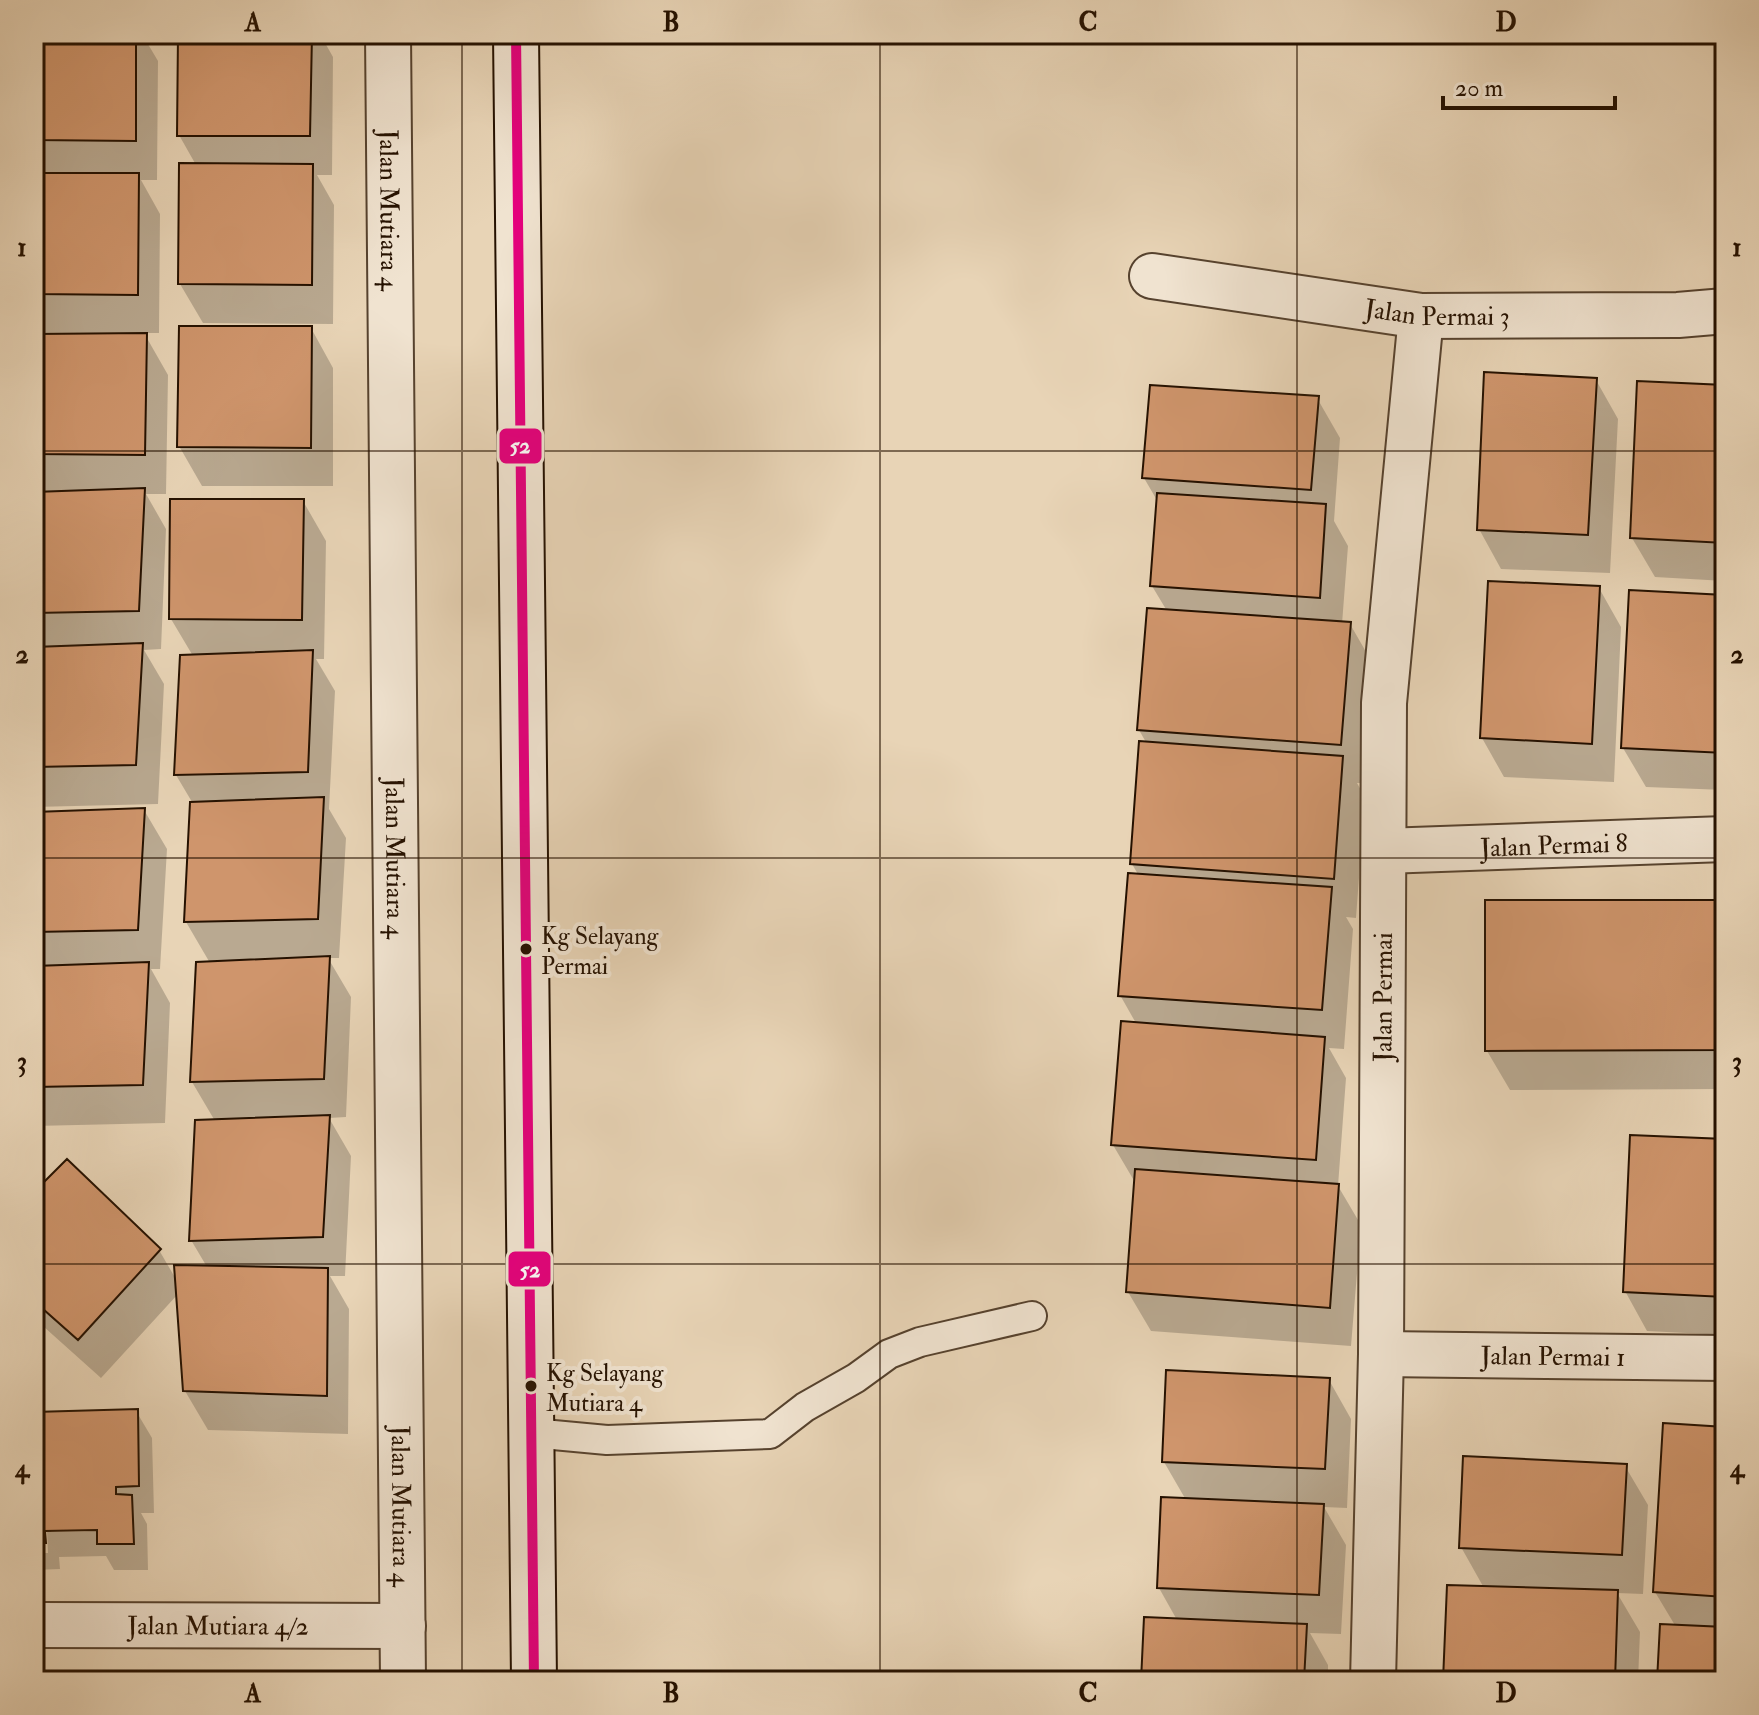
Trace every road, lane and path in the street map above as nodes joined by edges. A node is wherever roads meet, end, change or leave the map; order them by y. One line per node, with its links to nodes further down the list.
1 (388, 34): 13 (street, Jalan Mutiara 4)
2 (516, 34): 11 (street)
3 (1152, 276): 5 (street, Jalan Permai 3)
4 (1725, 311): 5 (street, Jalan Permai 3)
5 (1421, 316): 7 (street, Jalan Permai)
6 (1725, 839): 7 (street, Jalan Permai 8)
7 (1384, 851): 9 (street, Jalan Permai)
8 (1032, 1316): 11 (lane)
9 (1381, 1354): 10 (street, Jalan Permai 1); 16 (street, Jalan Permai)
10 (1725, 1358)
11 (532, 1433): 15 (street)
12 (34, 1625): 13 (street, Jalan Mutiara 4/2)
13 (403, 1626): 14 (street, Jalan Mutiara 4)
14 (403, 1681)
15 (534, 1681)
16 (1373, 1681)

